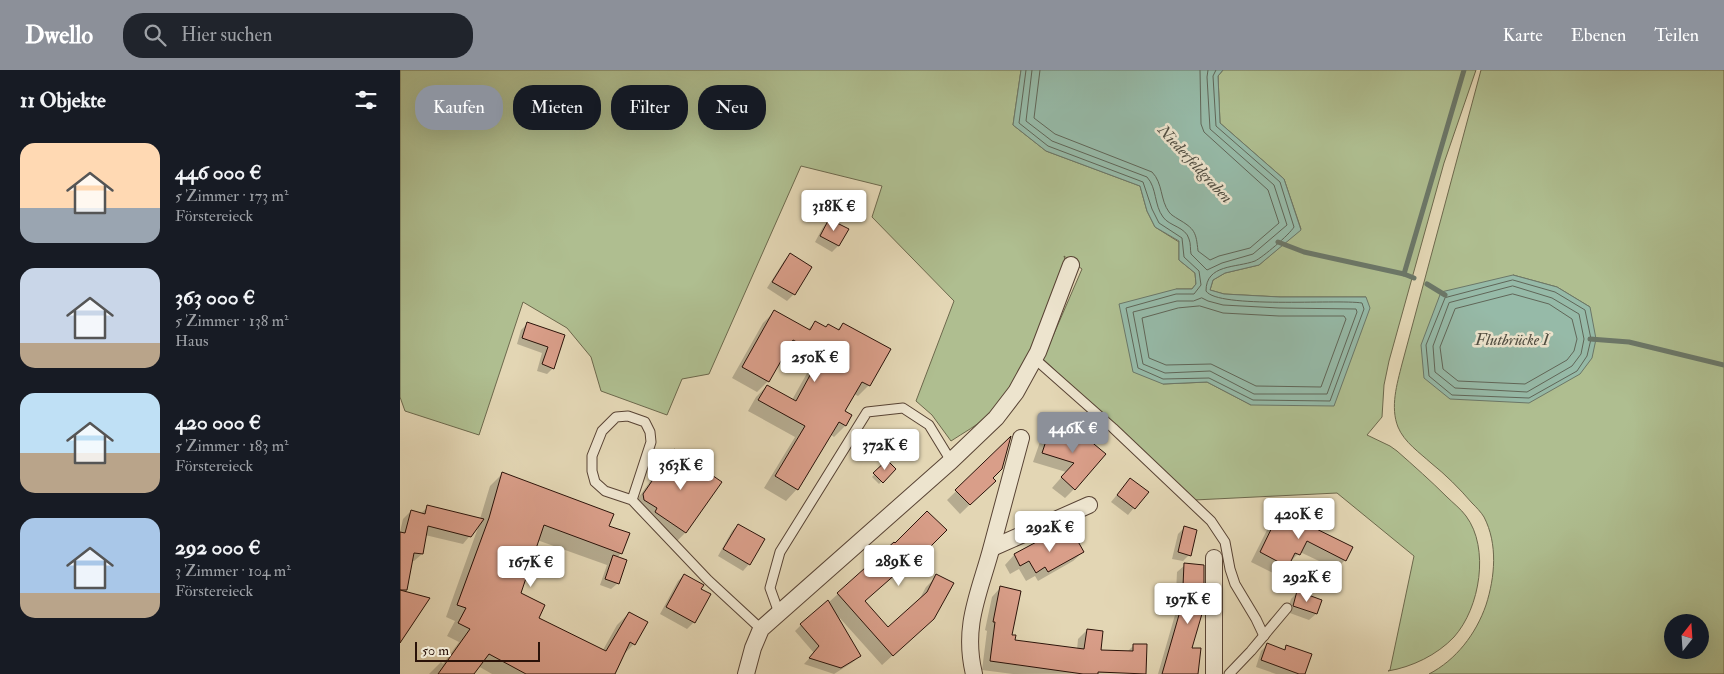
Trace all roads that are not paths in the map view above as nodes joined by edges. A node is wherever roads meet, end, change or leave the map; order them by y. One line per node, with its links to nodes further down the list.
1 (1071, 265): 2 (street)
2 (1035, 358): 4 (street); 12 (lane)
3 (1021, 438): 7 (street)
4 (951, 461): 10 (street); 10 (lane)
5 (632, 500): 5 (lane); 11 (lane)
6 (1089, 505): 7 (street)
7 (992, 548): 14 (street)
8 (1214, 558): 15 (street)
9 (1287, 608): 12 (lane)
10 (779, 613): 11 (street)
11 (761, 629): 13 (street)
12 (1264, 636): 16 (lane)
13 (746, 674)
14 (974, 674)
15 (1214, 674)
16 (1229, 674)

